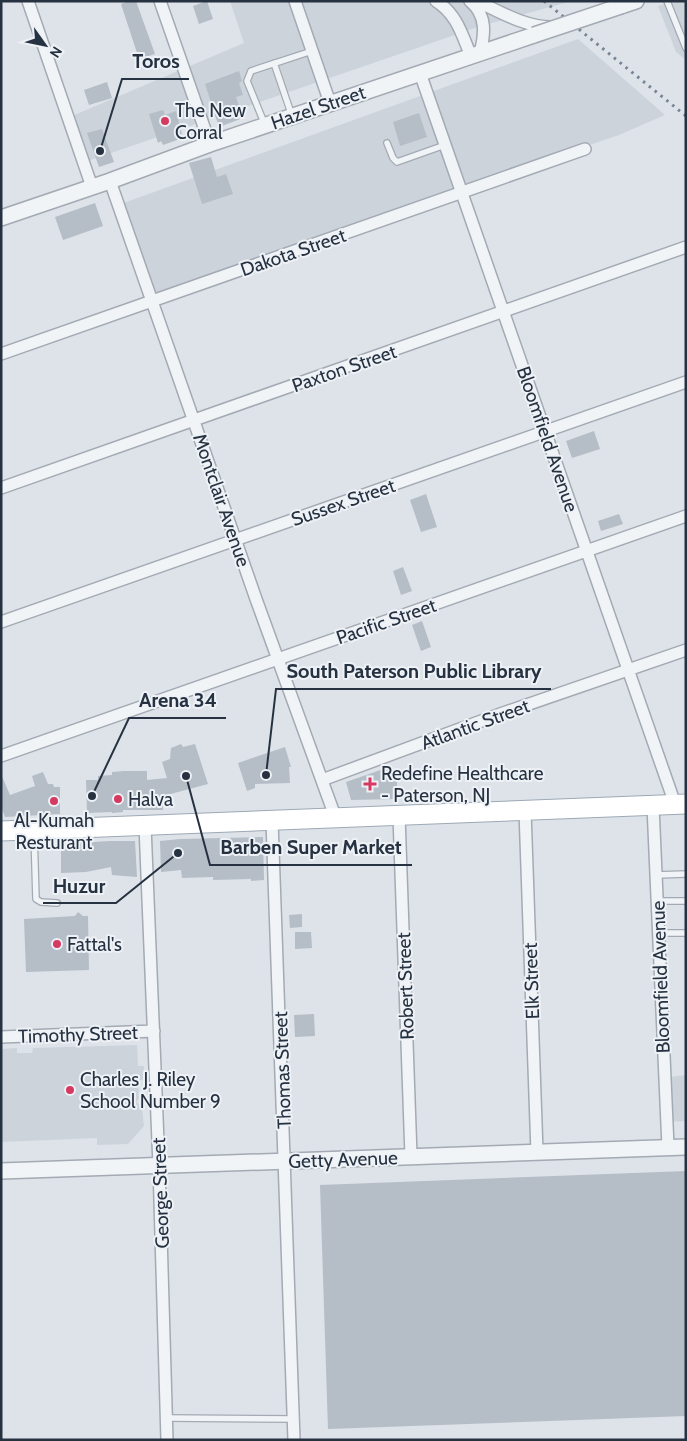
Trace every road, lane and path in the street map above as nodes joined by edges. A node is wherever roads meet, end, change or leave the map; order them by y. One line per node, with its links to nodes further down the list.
1 (28, 1): 23 (street)
2 (160, 1): 19 (street)
3 (295, 1): 11 (street)
4 (436, 1): 12 (street)
5 (470, 1): 12 (street)
6 (477, 1): 9 (street)
7 (636, 1): 9 (street, Hazel Street, bridge)
8 (667, 1): 10 (lane)
9 (532, 29): 12 (street, Hazel Street)
10 (686, 48)
11 (312, 51): 13 (lane); 15 (street)
12 (476, 55): 14 (street, Hazel Street)
13 (274, 63): 16 (lane); 17 (lane)
14 (420, 73): 15 (street, Hazel Street); 20 (street, Bloomfield Avenue)
15 (330, 103): 16 (street, Hazel Street)
16 (292, 116): 17 (street, Hazel Street)
17 (265, 125): 19 (street, Hazel Street)
18 (387, 143): 20 (lane)
19 (210, 144): 22 (street, Hazel Street)
20 (445, 146): 24 (street, Bloomfield Avenue)
21 (585, 149): 24 (street, Dakota Street)
22 (110, 181): 23 (street, Hazel Street); 27 (street, Montclair Avenue)
23 (92, 187): 25 (street, Hazel Street)
24 (462, 193): 27 (street, Dakota Street); 28 (street, Bloomfield Avenue)
25 (1, 218)
26 (686, 248): 28 (street, Paxton Street)
27 (153, 301): 29 (street, Dakota Street); 31 (street, Montclair Avenue)
28 (503, 312): 31 (street, Paxton Street); 32 (street, Bloomfield Avenue)
29 (1, 354)
30 (686, 382): 32 (street, Sussex Street)
31 (194, 420): 33 (street, Paxton Street); 35 (street, Montclair Avenue)
32 (545, 431): 35 (street, Sussex Street); 36 (street, Bloomfield Avenue)
33 (1, 488)
34 (686, 516): 36 (street, Pacific Street)
35 (235, 539): 37 (street, Sussex Street); 39 (street, Montclair Avenue)
36 (587, 551): 39 (street, Pacific Street); 40 (street, Bloomfield Avenue)
37 (1, 622)
38 (686, 650): 40 (street, Atlantic Street)
39 (278, 659): 41 (street, Pacific Street); 42 (street, Montclair Avenue)
40 (628, 670): 42 (street, Atlantic Street); 43 (street, Bloomfield Avenue)
41 (1, 756)
42 (322, 780): 47 (street, Montclair Avenue)
43 (681, 804): 44 (main road)
44 (653, 806): 45 (main road); 53 (street, Bloomfield Avenue)
45 (525, 811): 46 (main road); 63 (street, Elk Street)
46 (399, 816): 47 (main road); 64 (street, Robert Street)
47 (336, 819): 48 (main road)
48 (272, 821): 49 (main road); 65 (street, Thomas Street)
49 (145, 826): 50 (main road); 59 (street, George Street)
50 (34, 830): 51 (main road); 56 (lane)
51 (1, 831)
52 (686, 874): 53 (lane)
53 (656, 875): 54 (street, Bloomfield Avenue)
54 (657, 901): 55 (lane); 57 (street, Bloomfield Avenue)
55 (686, 901)
56 (57, 903)
57 (658, 933): 58 (lane); 62 (street, Bloomfield Avenue)
58 (686, 933)
59 (154, 1031): 60 (street, Timothy Street); 66 (street, George Street)
60 (1, 1037)
61 (686, 1147): 62 (street, Getty Avenue)
62 (668, 1148): 63 (street, Getty Avenue)
63 (537, 1152): 64 (street, Getty Avenue)
64 (411, 1156): 65 (street, Getty Avenue)
65 (285, 1161): 66 (street, Getty Avenue); 69 (street, Thomas Street)
66 (159, 1166): 67 (street, Getty Avenue); 68 (street, George Street)
67 (1, 1172)
68 (166, 1418): 69 (lane); 70 (street, George Street)
69 (294, 1419): 71 (street, Thomas Street)
70 (167, 1440)
71 (294, 1440)

